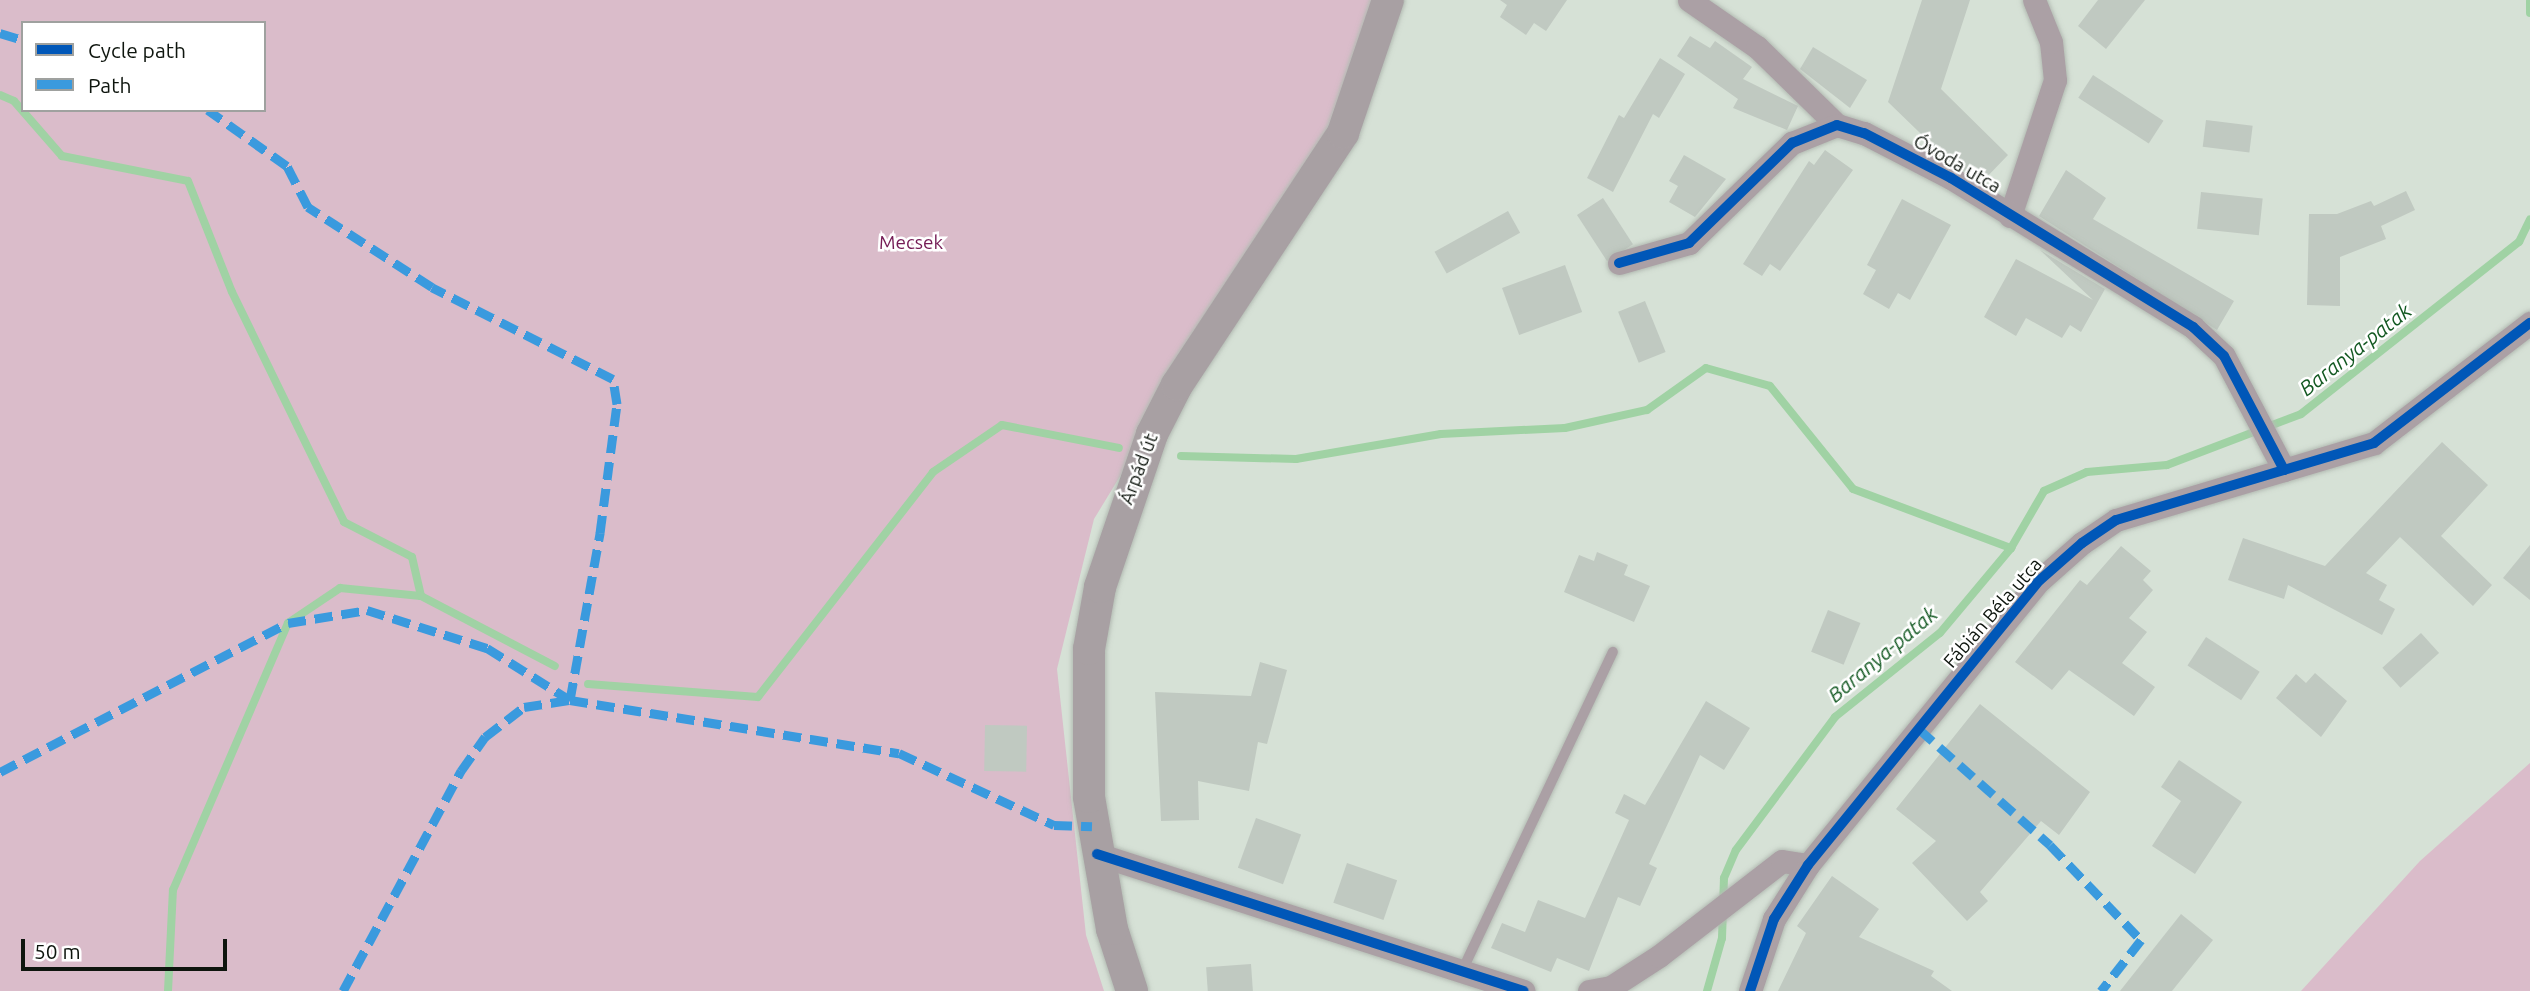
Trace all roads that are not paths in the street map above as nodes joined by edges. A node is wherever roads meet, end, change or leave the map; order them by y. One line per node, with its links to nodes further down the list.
1 (1388, 0): 10 (main road, Árpád út)
2 (1689, 0): 4 (street, Óvoda utca)
3 (2034, 0): 5 (street)
4 (1838, 125): 5 (street, Óvoda utca); 6 (street)
5 (2010, 216): 8 (street, Óvoda utca)
6 (1619, 263)
7 (2530, 323): 8 (street, Fábián Béla utca)
8 (2284, 470): 11 (street, Fábián Béla utca)
9 (1614, 652): 12 (lane)
10 (1097, 854): 12 (street); 13 (main road, Árpád út)
11 (1808, 865): 15 (street); 16 (street, Fábián Béla utca)
12 (1462, 971): 14 (street)
13 (1132, 991)
14 (1524, 991)
15 (1589, 991)
16 (1750, 991)

